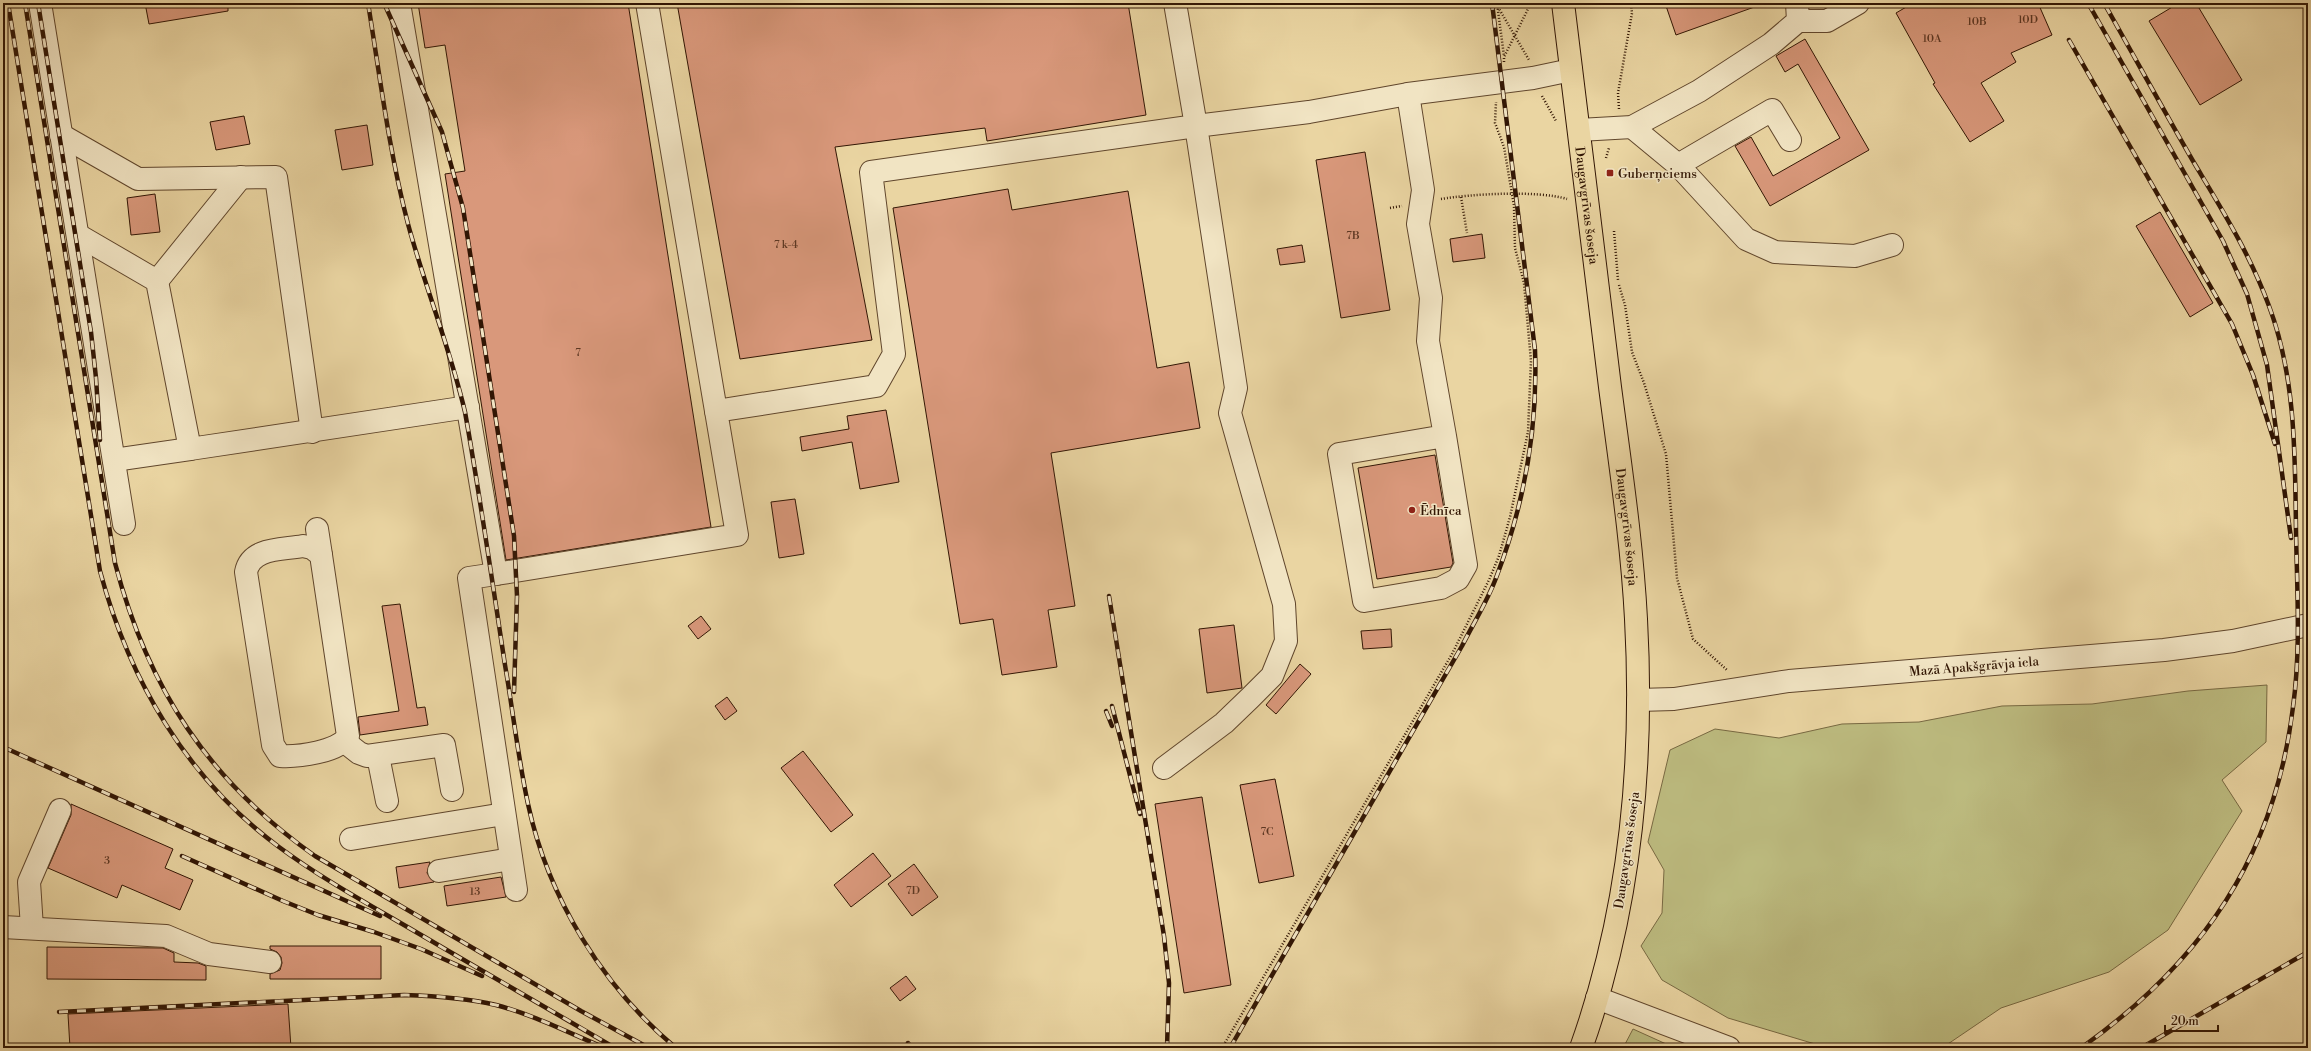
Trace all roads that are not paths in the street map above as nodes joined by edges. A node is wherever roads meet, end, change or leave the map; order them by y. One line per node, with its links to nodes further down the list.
1 (40, 3): 13 (street)
2 (399, 3): 20 (street)
3 (647, 3): 21 (street)
4 (1176, 3): 10 (street)
5 (1563, 3): 8 (main road, Daugavgrīvas šoseja)
6 (1858, 3): 7 (street)
7 (1797, 12): 11 (street)
8 (1571, 70): 9 (street); 12 (main road, Daugavgrīvas šoseja)
9 (1408, 94): 10 (street); 23 (street)
10 (1196, 126): 21 (street); 34 (street)
11 (1626, 127): 12 (street); 15 (street)
12 (1569, 128): 31 (main road, Daugavgrīvas šoseja)
13 (61, 135): 16 (street); 17 (street)
14 (1790, 140): 15 (street)
15 (1678, 165): 18 (street)
16 (241, 177): 19 (street); 22 (street)
17 (78, 235): 19 (street); 25 (street)
18 (1892, 244)
19 (157, 281): 24 (street)
20 (468, 407): 22 (street); 29 (street)
21 (716, 411): 29 (street)
22 (312, 432): 24 (street)
23 (1445, 436): 23 (street)
24 (190, 449): 25 (street)
25 (114, 460): 26 (street)
26 (124, 524)
27 (317, 529): 28 (street)
28 (321, 555): 32 (street); 32 (street)
29 (496, 574): 38 (street)
30 (2308, 625): 31 (street, Mazā Apakšgrāvja iela)
31 (1638, 700): 46 (main road, Daugavgrīvas šoseja)
32 (345, 742): 33 (street)
33 (378, 756): 35 (street); 36 (street)
34 (1164, 768)
35 (452, 790)
36 (387, 801)
37 (60, 810): 44 (street)
38 (504, 814): 39 (street); 40 (street)
39 (351, 839)
40 (511, 859): 41 (street); 42 (street)
41 (438, 871)
42 (516, 890)
43 (3, 927): 44 (street)
44 (32, 928): 45 (street)
45 (270, 962)
46 (1597, 998): 47 (main road, Daugavgrīvas šoseja); 48 (street)
47 (1581, 1048)
48 (1729, 1048)

